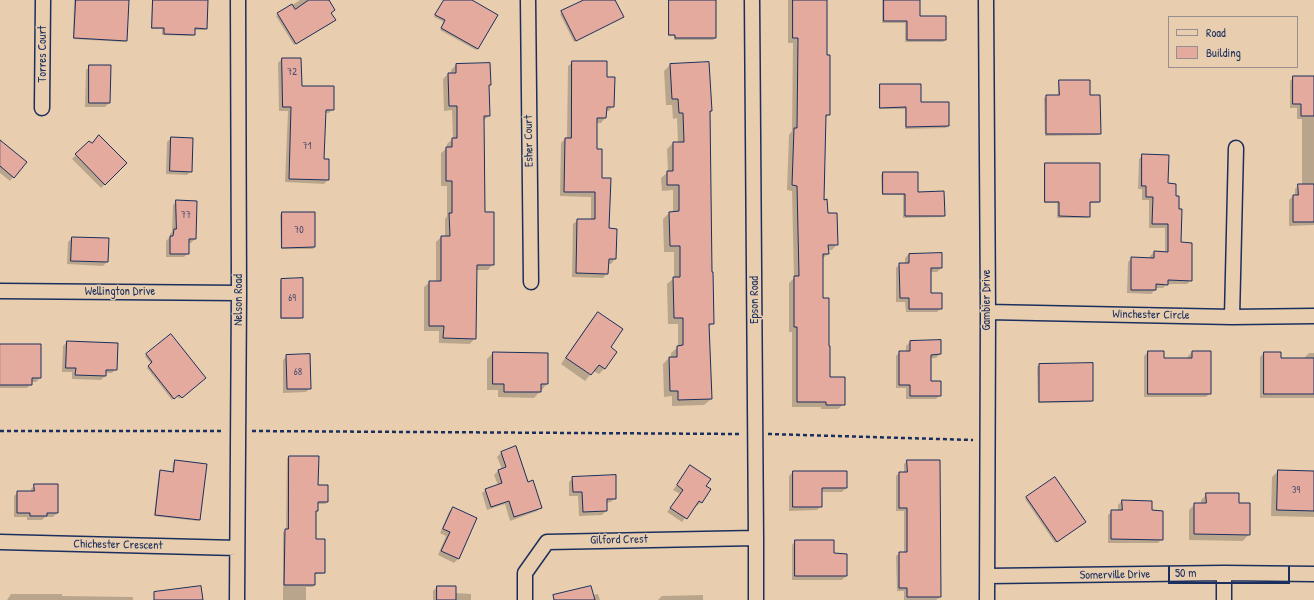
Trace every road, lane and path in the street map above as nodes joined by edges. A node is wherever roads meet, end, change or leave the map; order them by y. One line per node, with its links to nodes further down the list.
1 (43, 0): 6 (street, Torres Court)
2 (238, 0): 10 (street, Nelson Road)
3 (528, 0): 8 (street, Esher Court)
4 (752, 0): 16 (street, Epson Road)
5 (986, 0): 11 (street, Gambier Drive)
6 (42, 108)
7 (1236, 148): 12 (street)
8 (531, 282)
9 (0, 291): 10 (street, Wellington Drive)
10 (239, 292): 14 (street, Nelson Road)
11 (988, 312): 12 (street, Winchester Circle); 17 (street, Gambier Drive)
12 (1232, 316): 13 (street, Winchester Circle)
13 (1314, 316)
14 (238, 431): 15 (path); 16 (path); 20 (street, Nelson Road)
15 (0, 432)
16 (756, 434): 17 (path); 18 (street, Epson Road)
17 (988, 441): 23 (street, Gambier Drive)
18 (756, 538): 25 (street, Gilford Crest); 26 (street, Epson Road)
19 (0, 542): 20 (street, Chichester Crescent)
20 (236, 548): 24 (street, Nelson Road)
21 (1224, 573): 22 (street, Somerville Drive); 23 (street, Somerville Drive); 28 (street)
22 (1314, 574)
23 (988, 576): 27 (street, Gambier Drive)
24 (237, 600)
25 (525, 600)
26 (756, 600)
27 (987, 600)
28 (1224, 600)

